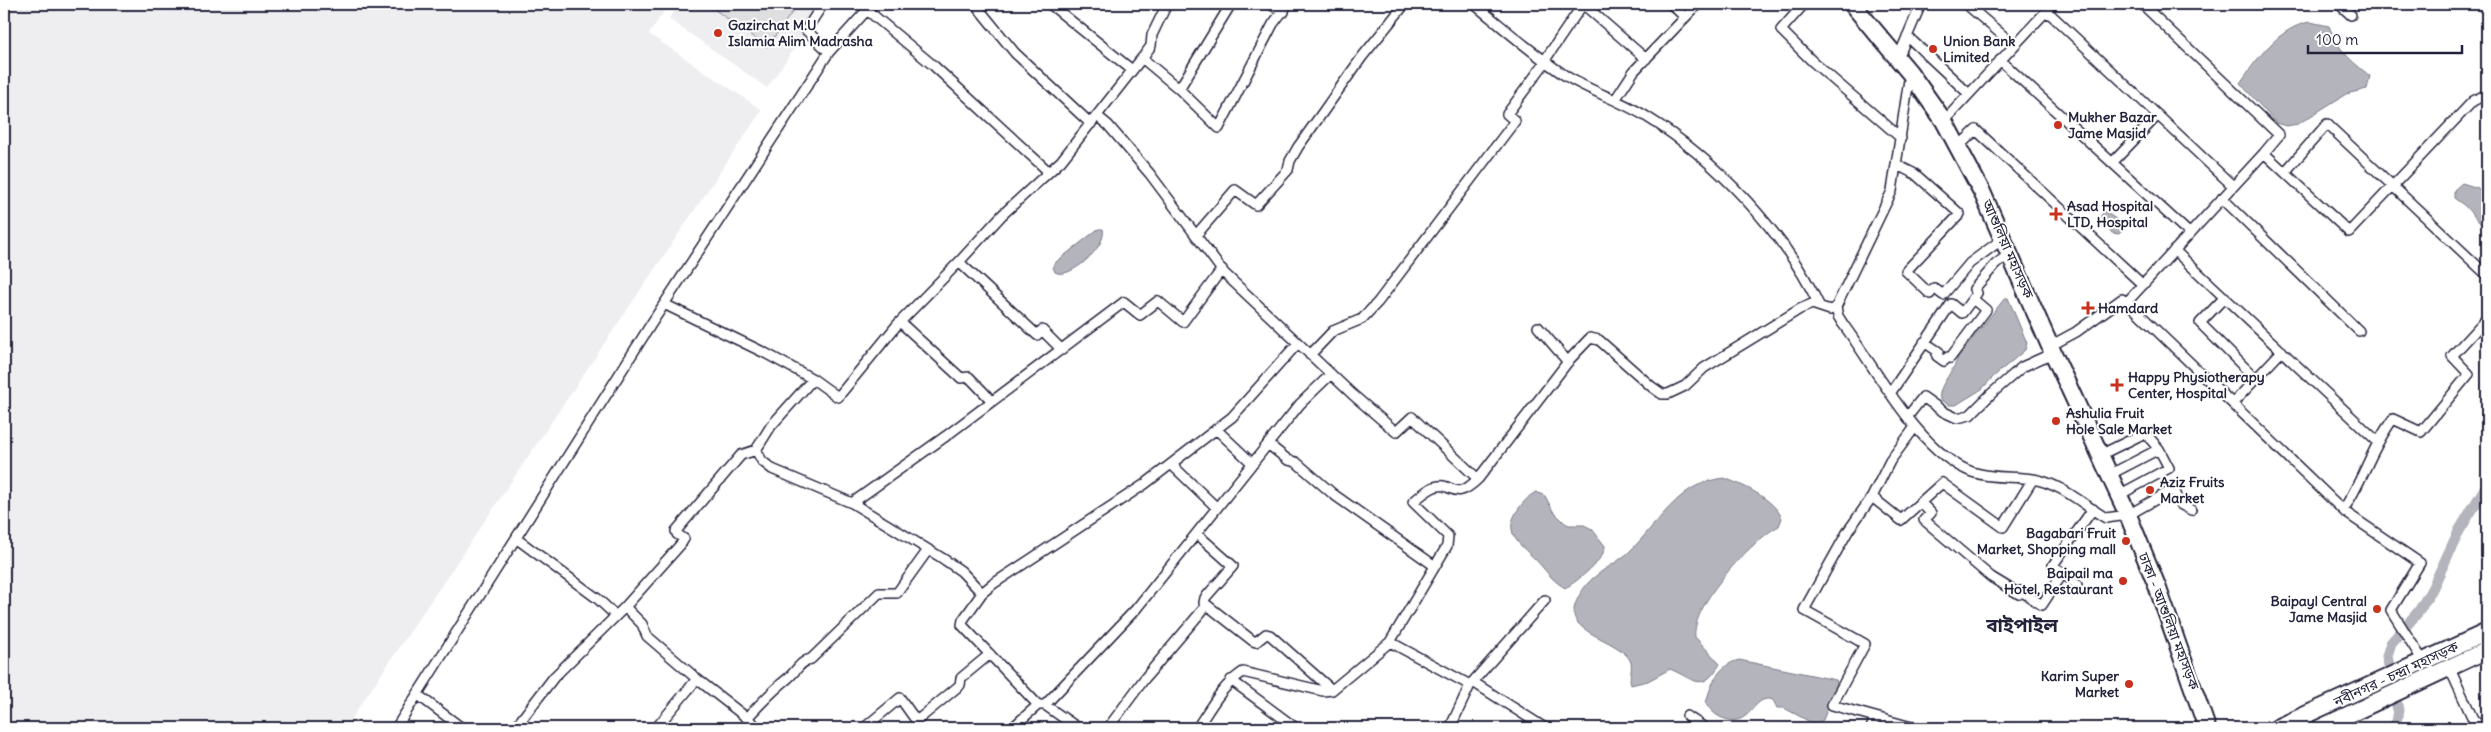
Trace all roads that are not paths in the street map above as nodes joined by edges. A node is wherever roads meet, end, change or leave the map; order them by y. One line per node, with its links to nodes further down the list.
1 (824, 4): 24 (street)
2 (975, 4): 39 (street)
3 (1050, 4): 30 (street)
4 (1167, 4): 25 (street)
5 (1231, 4): 32 (street)
6 (1270, 4): 19 (street)
7 (1405, 4): 51 (street)
8 (1474, 4): 29 (street)
9 (1583, 4): 27 (street); 29 (street)
10 (1671, 4): 21 (street)
11 (1698, 4): 21 (street)
12 (1804, 4): 40 (street)
13 (1852, 4): 26 (highway, আশুলিয়া মহাসড়ক)
14 (1921, 4): 22 (street)
15 (1966, 4): 23 (street)
16 (2142, 4): 42 (street)
17 (2339, 4): 20 (street)
18 (2050, 7): 23 (street); 36 (street)
19 (1286, 8): 32 (street)
20 (2351, 15)
21 (1685, 17): 27 (street)
22 (1907, 36): 26 (street); 33 (street)
23 (2014, 45): 28 (street)
24 (829, 52): 45 (street); 62 (street)
25 (1142, 58): 30 (street); 32 (street)
26 (1898, 58): 31 (highway, আশুলিয়া মহাসড়ক)
27 (1646, 59): 35 (street)
28 (2000, 60): 33 (street); 43 (street)
29 (1546, 61): 35 (street); 74 (street)
30 (1132, 70): 37 (street)
31 (1910, 73): 38 (highway, আশুলিয়া মহাসড়ক); 40 (street)
32 (1179, 90)
33 (1969, 94): 38 (street)
34 (2487, 94): 48 (street)
35 (1615, 100): 63 (street)
36 (2158, 115): 43 (street); 47 (street)
37 (1097, 116): 39 (street); 51 (street)
38 (1944, 121): 41 (highway, আশুলিয়া মহাসড়ক)
39 (1091, 124): 45 (street)
40 (1901, 138): 44 (street)
41 (1959, 146): 52 (highway, আশুলিয়া মহাসড়ক); 58 (street)
42 (2264, 152): 46 (street); 47 (street)
43 (2112, 163): 50 (street)
44 (1897, 165): 52 (street); 64 (street)
45 (1049, 172): 55 (street)
46 (2285, 172): 48 (street); 48 (street)
47 (2233, 186): 49 (street)
48 (2392, 186): 57 (street)
49 (2222, 198): 50 (street); 68 (street)
50 (2189, 233): 53 (street)
51 (1197, 234): 56 (street)
52 (2004, 238): 54 (highway, আশুলিয়া মহাসড়ক)
53 (2174, 250): 58 (street); 59 (street)
54 (2011, 253): 60 (street); 71 (highway, আশুলিয়া মহাসড়ক)
55 (959, 262): 66 (street); 72 (street)
56 (1222, 269): 70 (street); 72 (street)
57 (2487, 276)
58 (2143, 285): 61 (street)
59 (2225, 297): 73 (street); 78 (street)
60 (1973, 299): 69 (street); 69 (street)
61 (2127, 302): 71 (street); 81 (street)
62 (664, 304): 77 (street); 105 (street)
63 (1819, 305): 64 (street); 75 (street)
64 (1836, 307): 79 (street)
65 (2487, 318): 85 (street)
66 (900, 322): 77 (street); 80 (street)
67 (1538, 327): 75 (street)
68 (2359, 331)
69 (1924, 342): 79 (street)
70 (1298, 344): 74 (street); 84 (street)
71 (2051, 349): 82 (street); 89 (highway, আশুলিয়া মহাসড়ক)
72 (1062, 350): 80 (street)
73 (2282, 350): 78 (street); 85 (street)
74 (1310, 355): 76 (street)
75 (1568, 362): 93 (street)
76 (1331, 374): 86 (street); 93 (street)
77 (814, 379): 88 (street)
78 (2256, 379): 81 (street)
79 (1892, 392): 82 (street)
80 (992, 401): 97 (street)
81 (2234, 402): 102 (street)
82 (1908, 416): 83 (street)
83 (1915, 427): 94 (street); 96 (street)
84 (1216, 429): 90 (street); 91 (street)
85 (2377, 441): 102 (street)
86 (1268, 444): 91 (street); 107 (street)
87 (2159, 449): 89 (street); 92 (street); 95 (street)
88 (756, 450): 97 (street); 113 (street)
89 (2100, 455): 92 (highway, আশুলিয়া মহাসড়ক)
90 (1171, 464): 99 (street); 110 (street)
91 (1253, 464): 99 (street)
92 (2109, 475): 95 (highway, আশুলিয়া মহাসড়ক)
93 (1478, 479): 107 (street)
94 (2033, 479): 98 (street); 100 (street)
95 (2119, 495): 103 (highway, আশুলিয়া মহাসড়ক)
96 (1872, 497): 98 (street); 128 (street)
97 (852, 502): 106 (street)
98 (1920, 502): 108 (street)
99 (1217, 508): 104 (street)
100 (2092, 509): 103 (street); 108 (street)
101 (2191, 510): 103 (street)
102 (2343, 510): 119 (street)
103 (2128, 515): 146 (highway, ঢাকা - আশুলিয়া মহাসড়ক)
104 (1197, 534): 112 (street); 126 (street)
105 (516, 539): 114 (street); 125 (street)
106 (928, 550): 110 (street); 129 (street)
107 (1435, 566): 116 (street)
108 (2063, 573): 109 (street)
109 (2077, 584)
110 (982, 593): 118 (street)
111 (1545, 600): 123 (street)
112 (1207, 605): 124 (street); 138 (street)
113 (625, 607): 114 (street); 121 (street)
114 (616, 616): 132 (street)
115 (2487, 632): 119 (highway, নবীনগর - চন্দ্রা মহাসড়ক)
116 (1390, 642): 123 (street); 124 (street)
117 (2487, 650): 120 (highway, নবীনগর - চন্দ্রা মহাসড়ক)
118 (990, 654): 126 (street); 135 (street)
119 (2423, 661): 147 (highway, নবীনগর - চন্দ্রা মহাসড়ক)
120 (2447, 669): 148 (highway, নবীনগর - চন্দ্রা মহাসড়ক); 149 (street)
121 (696, 679): 129 (street); 133 (street)
122 (1231, 680): 124 (street); 139 (street); 140 (street)
123 (1472, 684): 141 (street); 142 (street)
124 (1332, 690)
125 (418, 695): 130 (street); 131 (street)
126 (1041, 705): 136 (street); 137 (street)
127 (1687, 716): 143 (street)
128 (1875, 717): 144 (street); 145 (street)
129 (747, 718): 134 (street)
130 (396, 728)
131 (462, 728)
132 (515, 728)
133 (656, 728)
134 (758, 728)
135 (864, 728)
136 (1012, 728)
137 (1078, 728)
138 (1108, 728)
139 (1197, 728)
140 (1296, 728)
141 (1450, 728)
142 (1545, 728)
143 (1705, 728)
144 (1871, 728)
145 (1914, 728)
146 (2207, 728)
147 (2277, 728)
148 (2320, 728)
149 (2482, 728)

